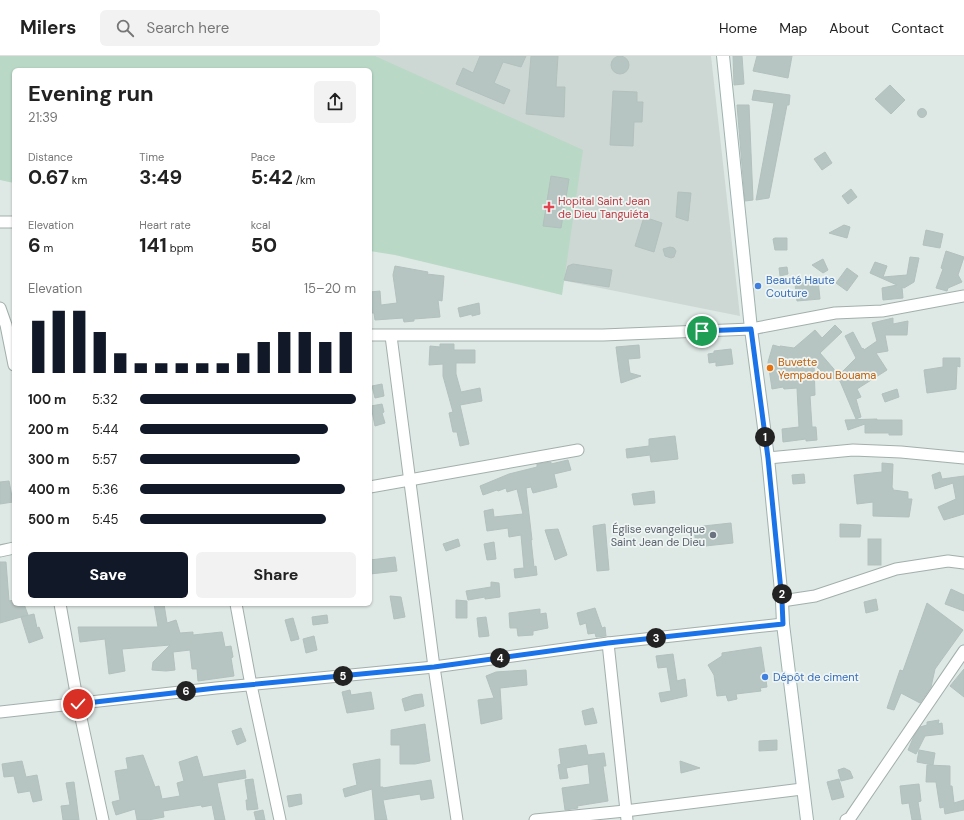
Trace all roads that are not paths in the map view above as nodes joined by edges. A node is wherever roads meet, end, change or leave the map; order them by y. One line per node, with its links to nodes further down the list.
1 (724, 56): 7 (main road)
2 (0, 222): 3 (street)
3 (12, 222)
4 (964, 296): 7 (street)
5 (0, 308): 6 (street)
6 (7, 325): 10 (street)
7 (751, 329): 9 (street); 12 (main road)
8 (372, 335): 9 (street)
9 (391, 336): 14 (street)
10 (12, 354)
11 (578, 450): 14 (street)
12 (768, 458): 13 (street); 19 (main road)
13 (964, 458)
14 (410, 480): 15 (street); 25 (street)
15 (372, 487)
16 (12, 548): 17 (street)
17 (0, 551)
18 (964, 563): 19 (street)
19 (782, 601): 22 (main road)
20 (60, 606): 27 (street)
21 (236, 606): 26 (street)
22 (783, 624): 23 (street); 29 (main road)
23 (608, 643): 25 (street); 30 (street)
24 (964, 651): 36 (street)
25 (434, 667): 26 (street); 33 (street)
26 (251, 685): 27 (street); 32 (street)
27 (78, 704): 28 (street); 31 (street)
28 (0, 712)
29 (802, 790): 30 (street); 35 (main road)
30 (626, 815): 34 (street)
31 (103, 820)
32 (280, 820)
33 (457, 820)
34 (535, 820)
35 (807, 820)
36 (846, 820)

